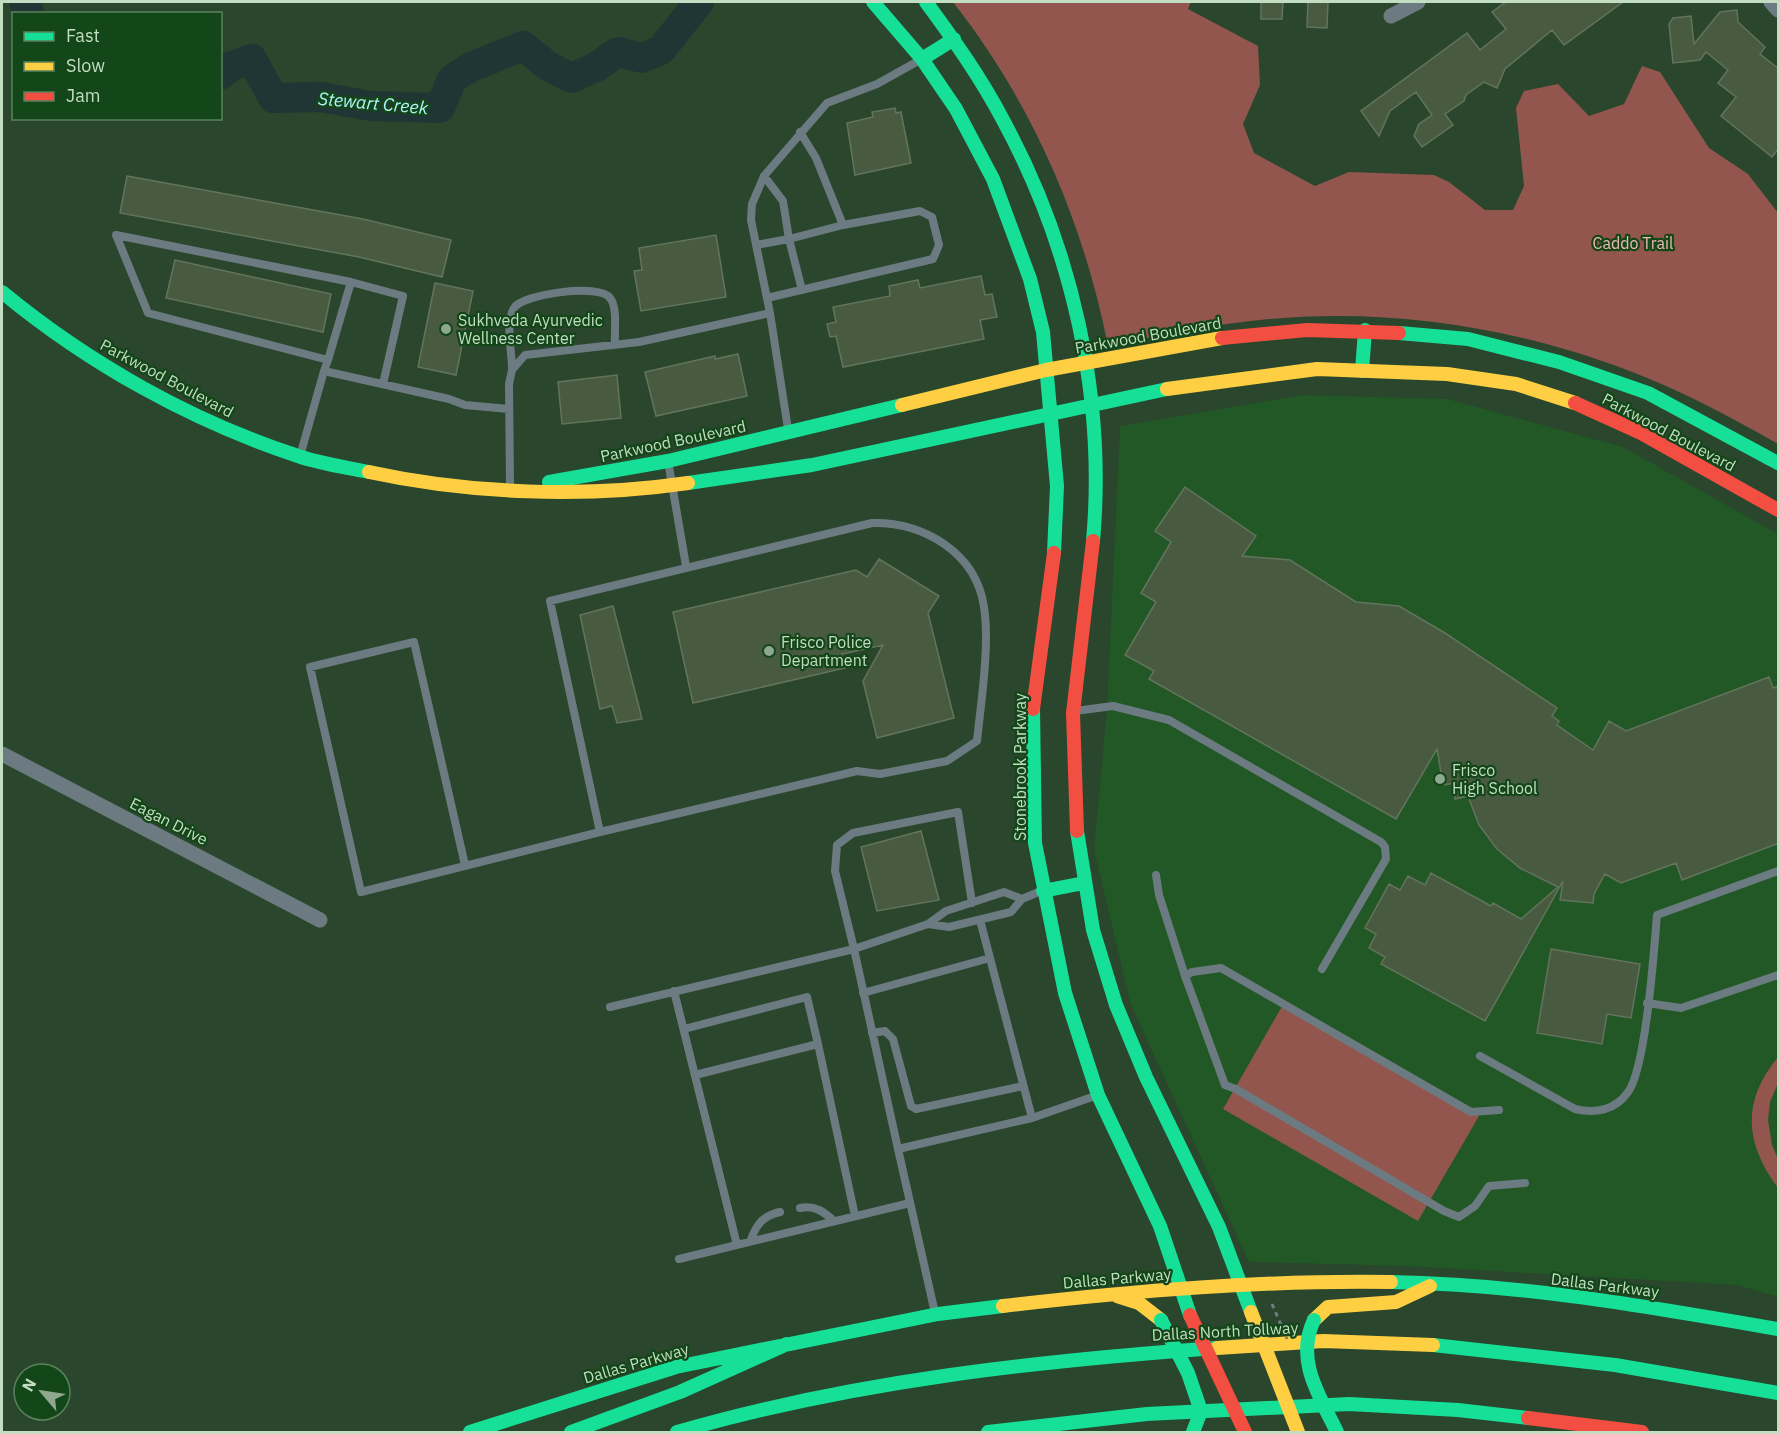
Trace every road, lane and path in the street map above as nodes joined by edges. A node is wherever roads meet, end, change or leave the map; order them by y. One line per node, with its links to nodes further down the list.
1 (873, 2): 8 (main road, Stonebrook Parkway)
2 (926, 2): 7 (main road)
3 (1418, 2): 6 (street)
4 (1771, 2): 5 (street)
5 (1779, 10)
6 (1391, 16)
7 (954, 39): 8 (main road); 22 (main road)
8 (922, 59): 9 (lane); 24 (main road, Stonebrook Parkway)
9 (800, 132): 10 (lane); 11 (lane)
10 (765, 176): 12 (lane); 13 (lane)
11 (843, 225): 12 (lane); 15 (lane)
12 (789, 239): 13 (lane); 15 (lane)
13 (756, 245): 17 (lane)
14 (351, 282): 21 (lane); 21 (lane); 27 (lane)
15 (802, 290): 17 (lane)
16 (2, 292): 32 (main road, Parkwood Boulevard)
17 (767, 298): 18 (lane)
18 (770, 313): 20 (lane); 31 (lane)
19 (1365, 330): 22 (main road, Parkwood Boulevard); 26 (main road); 34 (main road, Parkwood Boulevard)
20 (615, 343): 23 (lane); 23 (lane)
21 (328, 360): 25 (lane)
22 (1088, 363): 24 (main road, Parkwood Boulevard); 28 (main road)
23 (512, 370): 29 (lane)
24 (1046, 370): 30 (main road, Stonebrook Parkway); 31 (main road, Parkwood Boulevard)
25 (324, 371): 27 (lane); 32 (lane)
26 (1362, 371): 28 (main road, Parkwood Boulevard); 37 (main road, Parkwood Boulevard)
27 (383, 384): 29 (lane)
28 (1092, 405): 30 (main road, Parkwood Boulevard); 39 (main road)
29 (509, 409): 36 (lane)
30 (1051, 414): 35 (main road, Parkwood Boulevard); 46 (main road, Stonebrook Parkway)
31 (788, 432): 33 (main road, Parkwood Boulevard)
32 (300, 457): 36 (main road, Parkwood Boulevard)
33 (668, 461): 35 (lane); 36 (main road, Parkwood Boulevard)
34 (1779, 463)
35 (673, 485): 36 (main road, Parkwood Boulevard); 38 (lane)
36 (510, 489)
37 (1779, 510)
38 (686, 566): 41 (lane); 41 (lane)
39 (1073, 711): 45 (main road); 54 (lane)
40 (2, 754): 49 (street, Eagan Drive)
41 (600, 831): 42 (lane)
42 (465, 865): 42 (lane)
43 (1779, 871): 59 (lane)
44 (1156, 875): 56 (lane)
45 (1084, 884): 46 (main road); 81 (main road)
46 (1043, 891): 47 (lane); 67 (main road, Stonebrook Parkway)
47 (1022, 899): 48 (lane); 50 (lane)
48 (972, 903): 51 (lane); 52 (lane)
49 (320, 920)
50 (980, 920): 51 (lane); 53 (lane)
51 (928, 924): 52 (lane)
52 (854, 949): 57 (lane); 58 (lane)
53 (990, 958): 58 (lane); 66 (lane)
54 (1322, 969)
55 (1779, 975): 59 (lane)
56 (1185, 976): 68 (lane); 71 (lane)
57 (674, 992): 60 (lane); 61 (lane)
58 (863, 993): 62 (lane)
59 (1647, 1004): 64 (lane)
60 (610, 1007)
61 (684, 1029): 63 (lane); 65 (lane)
62 (872, 1033): 66 (lane); 70 (lane)
63 (818, 1044): 65 (lane); 75 (lane)
64 (1480, 1056)
65 (695, 1075): 78 (lane)
66 (1023, 1086): 69 (lane)
67 (1098, 1095): 69 (lane); 82 (main road, Stonebrook Parkway)
68 (1499, 1110)
69 (1032, 1118): 70 (lane)
70 (898, 1149): 72 (lane)
71 (1525, 1183)
72 (910, 1203): 75 (lane); 84 (lane)
73 (800, 1208): 76 (lane)
74 (780, 1212): 77 (lane)
75 (855, 1216): 76 (lane)
76 (834, 1221): 77 (lane)
77 (750, 1242): 78 (lane)
78 (737, 1245): 79 (lane)
79 (679, 1259)
80 (1436, 1283): 81 (main road, Dallas Parkway); 85 (main road, Dallas Parkway); 95 (main road, bridge)
81 (1240, 1286): 82 (main road, Dallas Parkway); 94 (main road, bridge)
82 (1182, 1289): 83 (main road, Dallas Parkway); 93 (main road, Stonebrook Parkway, bridge)
83 (1108, 1294): 84 (main road, Dallas Parkway); 92 (main road, bridge)
84 (936, 1314): 86 (main road, Dallas Parkway)
85 (1779, 1329)
86 (787, 1344): 88 (main road, Dallas Parkway); 89 (main road)
87 (1779, 1393): 90 (main road, Dallas North Tollway)
88 (470, 1432)
89 (571, 1432)
90 (676, 1432)
91 (988, 1432): 96 (main road)
92 (1193, 1432)
93 (1245, 1432)
94 (1298, 1432)
95 (1337, 1432)
96 (1642, 1432)

